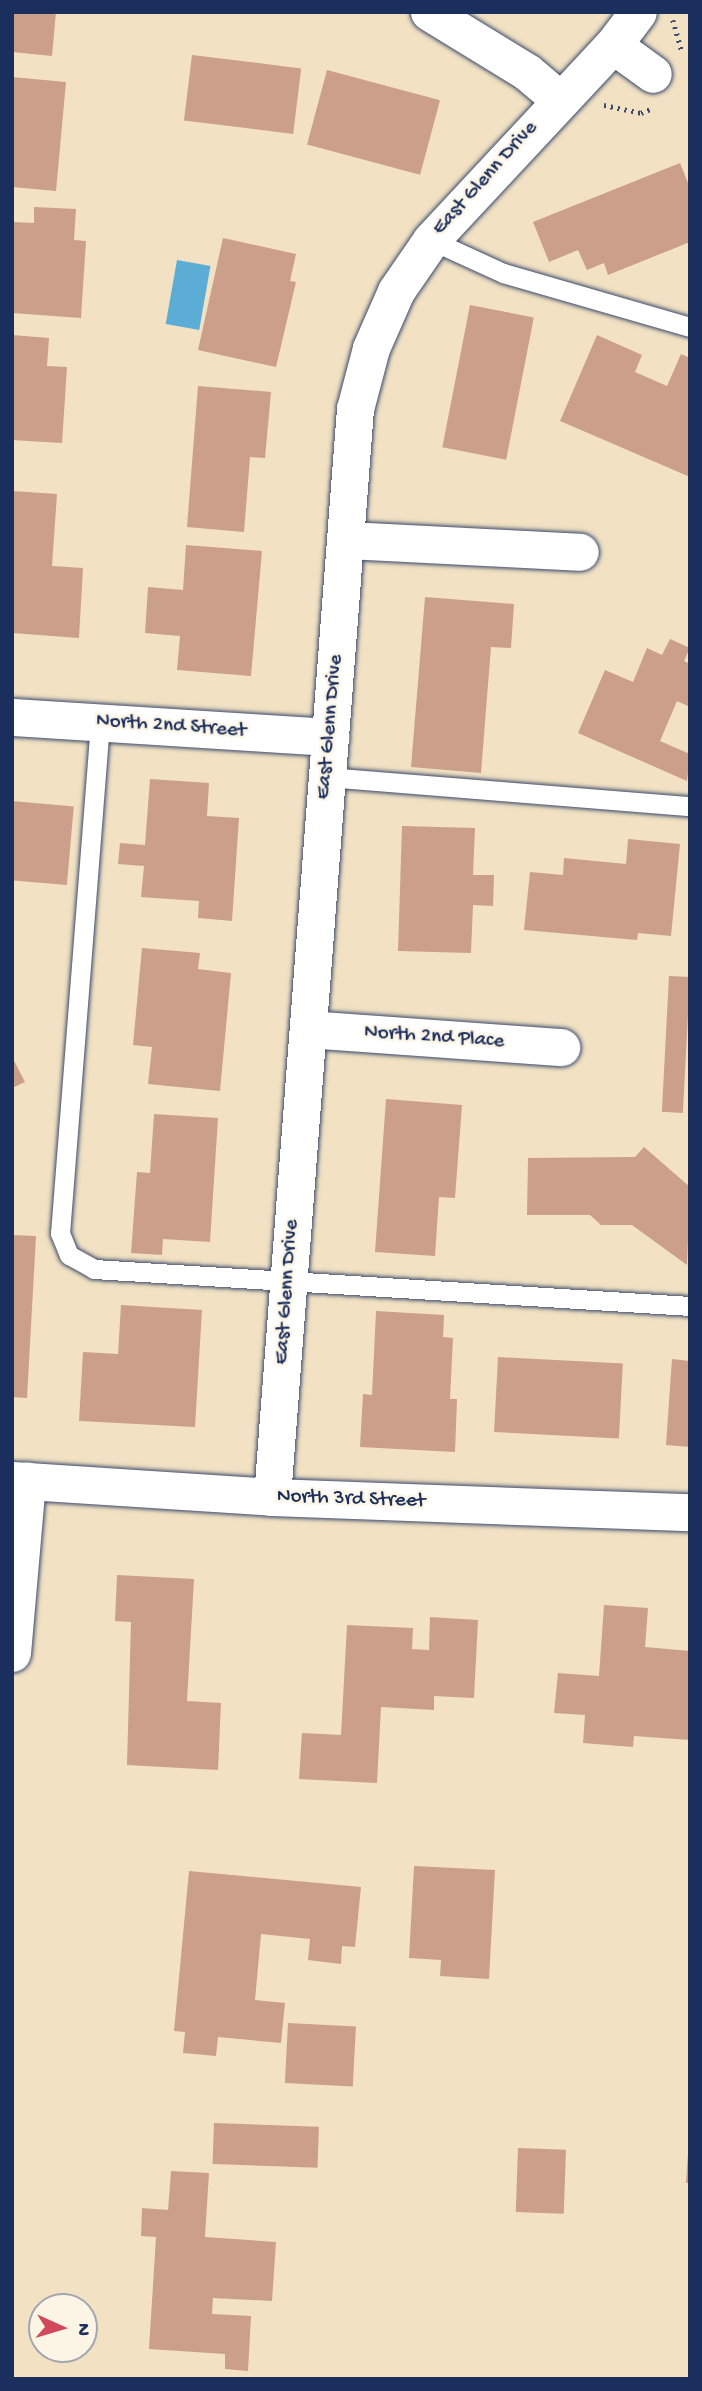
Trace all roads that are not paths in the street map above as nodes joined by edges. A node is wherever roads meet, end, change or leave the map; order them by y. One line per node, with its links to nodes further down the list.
1 (429, 12): 5 (street)
2 (638, 12): 3 (street, East Glenn Drive)
3 (613, 45): 4 (street); 5 (street, East Glenn Drive)
4 (664, 79)
5 (576, 101): 6 (street, East Glenn Drive)
6 (431, 240): 7 (lane); 8 (street, East Glenn Drive)
7 (690, 327)
8 (346, 540): 9 (street); 12 (street, East Glenn Drive)
9 (580, 552)
10 (12, 717): 11 (street, North 2nd Street)
11 (100, 723): 12 (street, North 2nd Street); 17 (lane)
12 (330, 737): 13 (street, East Glenn Drive)
13 (327, 777): 14 (lane); 15 (street, East Glenn Drive)
14 (690, 806)
15 (308, 1029): 16 (street, North 2nd Place); 17 (street, East Glenn Drive)
16 (561, 1047)
17 (289, 1281): 18 (lane); 20 (street, East Glenn Drive)
18 (690, 1306)
19 (20, 1481): 20 (street, North 3rd Street); 22 (street)
20 (272, 1497): 21 (street, North 3rd Street)
21 (690, 1512)
22 (12, 1653)

